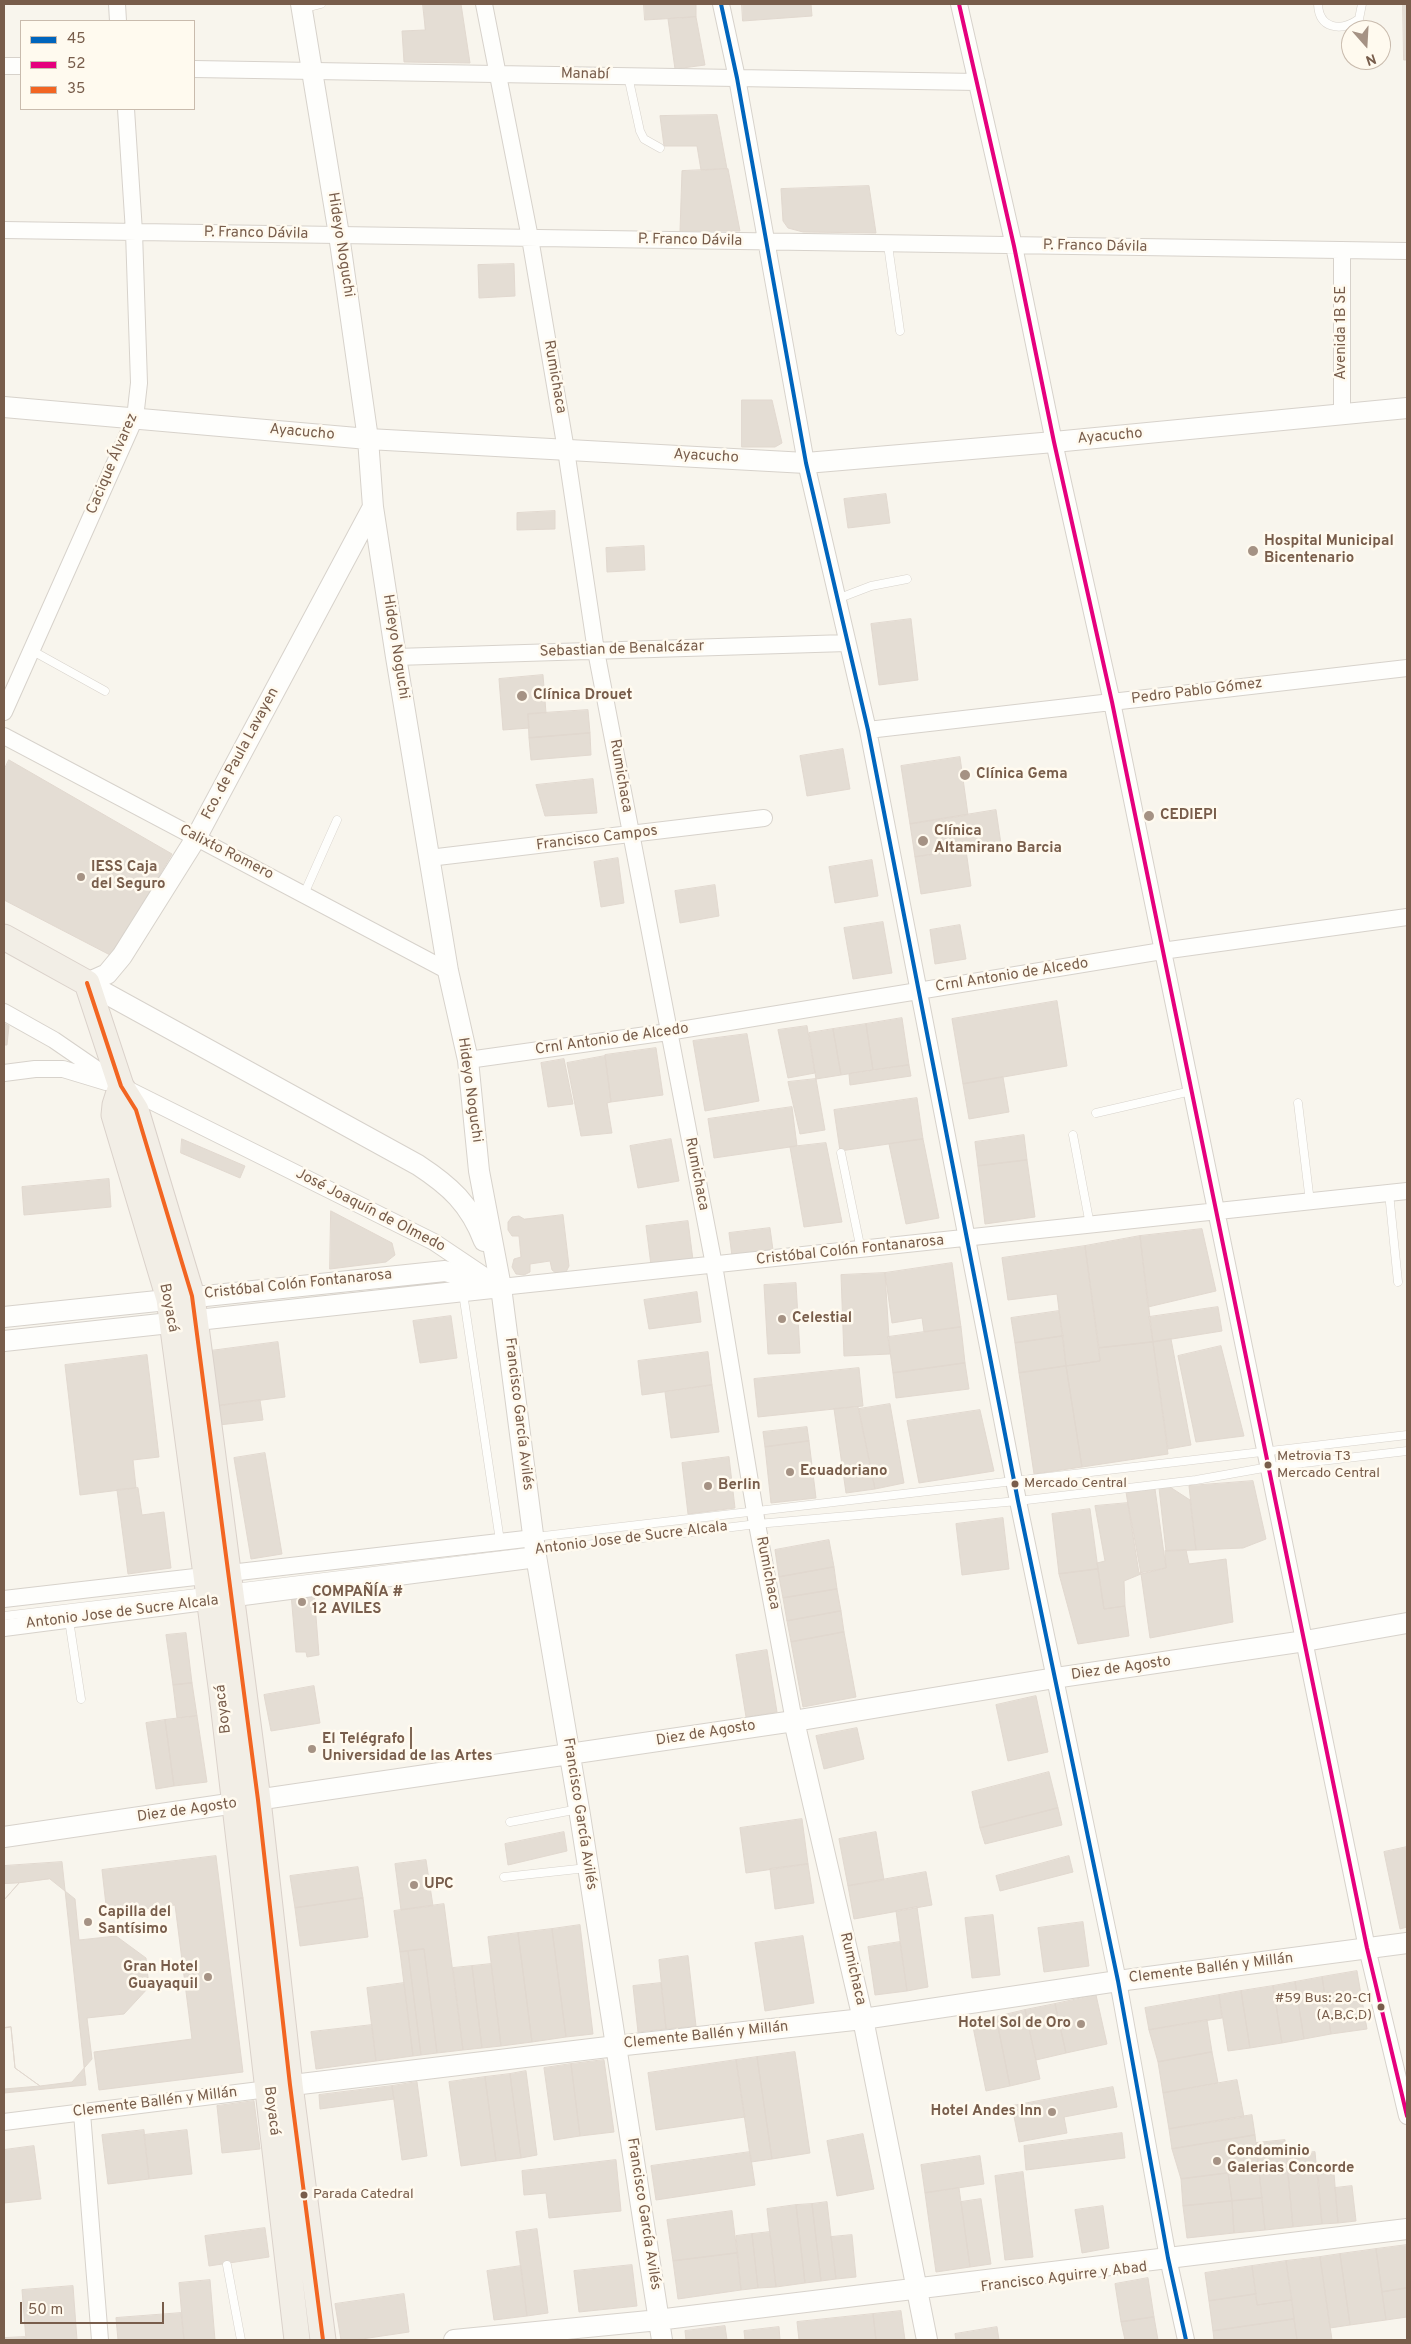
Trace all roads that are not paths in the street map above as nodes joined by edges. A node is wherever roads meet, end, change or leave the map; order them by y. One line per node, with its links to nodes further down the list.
1 (117, 4): 8 (street)
2 (484, 4): 13 (street, Rumichaca)
3 (721, 4): 15 (street)
4 (959, 4): 16 (street)
5 (1318, 4): 6 (lane)
6 (1362, 4)
7 (308, 5): 12 (street, Hideyo Noguchi)
8 (118, 20)
9 (4, 66): 10 (street)
10 (20, 66)
11 (195, 69): 12 (street, Manabí)
12 (312, 71): 13 (street, Manabí); 21 (street, Hideyo Noguchi)
13 (497, 74): 14 (street, Manabí); 22 (street, Rumichaca)
14 (628, 76): 15 (street, Manabí); 18 (lane)
15 (737, 78): 16 (street, Manabí); 23 (street)
16 (977, 82): 25 (street)
17 (126, 110): 20 (street, Cacique Álvarez)
18 (660, 148)
19 (4, 230): 20 (street, P. Franco Dávila)
20 (134, 232): 21 (street, P. Franco Dávila); 32 (street, Cacique Álvarez)
21 (340, 235): 22 (street, P. Franco Dávila); 33 (street, Hideyo Noguchi)
22 (530, 238): 23 (street, P. Franco Dávila); 35 (street, Rumichaca)
23 (767, 242): 24 (street, P. Franco Dávila); 36 (street)
24 (888, 244): 25 (street, P. Franco Dávila); 28 (lane)
25 (1014, 246): 26 (street, P. Franco Dávila); 34 (street)
26 (1342, 250): 27 (street, P. Franco Dávila); 31 (street, Avenida 1B SE)
27 (1407, 251)
28 (900, 331)
29 (4, 407): 32 (street, Ayacucho)
30 (1407, 408): 31 (street, Ayacucho)
31 (1342, 415): 34 (street, Ayacucho)
32 (135, 418): 33 (street, Ayacucho); 41 (street, Cacique Álvarez)
33 (368, 439): 35 (street, Ayacucho); 37 (street, Hideyo Noguchi)
34 (1054, 442): 36 (street, Ayacucho); 46 (street)
35 (566, 450): 36 (street, Ayacucho); 42 (street, Rumichaca)
36 (806, 463): 39 (street)
37 (373, 507): 43 (street, Hideyo Noguchi); 53 (street, Fco. de Paula Lavayen)
38 (907, 579): 39 (lane)
39 (837, 599): 40 (street)
40 (847, 643): 42 (street, Sebastian de Benalcázar); 48 (street)
41 (31, 650): 45 (lane); 47 (street, Cacique Álvarez)
42 (596, 651): 43 (street, Sebastian de Benalcázar); 52 (street, Rumichaca)
43 (396, 657): 54 (street, Hideyo Noguchi)
44 (1407, 668): 46 (street, Pedro Pablo Gómez)
45 (105, 691)
46 (1112, 702): 48 (street, Pedro Pablo Gómez); 58 (street)
47 (4, 712)
48 (868, 730): 61 (street)
49 (4, 736): 53 (street, Calixto Romero)
50 (764, 818): 52 (street, Francisco Campos)
51 (337, 820): 55 (lane)
52 (630, 835): 54 (street, Francisco Campos); 63 (street, Rumichaca)
53 (196, 838): 55 (street, Calixto Romero); 60 (street, Fco. de Paula Lavayen)
54 (429, 858): 59 (street, Hideyo Noguchi)
55 (304, 894): 59 (street, Calixto Romero)
56 (1407, 917): 58 (street, Crnl Antonio de Alcedo)
57 (4, 937): 60 (main road)
58 (1162, 951): 61 (street, Crnl Antonio de Alcedo); 67 (street)
59 (448, 971): 64 (street, Hideyo Noguchi)
60 (87, 983): 66 (main road); 82 (street)
61 (920, 991): 63 (street, Crnl Antonio de Alcedo); 78 (street)
62 (4, 1012): 66 (street, José Joaquín de Olmedo)
63 (668, 1032): 64 (street, Crnl Antonio de Alcedo); 80 (street, Rumichaca)
64 (468, 1060): 82 (street, Hideyo Noguchi)
65 (4, 1073): 66 (street)
66 (121, 1086): 72 (lane); 82 (street, José Joaquín de Olmedo); 84 (main road, Boyacá)
67 (1191, 1091): 69 (lane); 76 (street)
68 (1298, 1104): 75 (lane)
69 (1096, 1113)
70 (1073, 1135): 77 (lane)
71 (841, 1153): 79 (lane)
72 (151, 1191)
73 (1407, 1191): 74 (street, Cristóbal Colón Fontanarosa)
74 (1389, 1193): 75 (street, Cristóbal Colón Fontanarosa); 81 (lane)
75 (1310, 1202): 76 (street, Cristóbal Colón Fontanarosa)
76 (1216, 1212): 77 (street, Cristóbal Colón Fontanarosa); 89 (street)
77 (1090, 1225): 78 (street, Cristóbal Colón Fontanarosa)
78 (968, 1239): 79 (street, Cristóbal Colón Fontanarosa); 90 (street)
79 (861, 1250): 80 (street, Cristóbal Colón Fontanarosa)
80 (714, 1264): 82 (street, Cristóbal Colón Fontanarosa); 92 (street, Rumichaca)
81 (1398, 1282)
82 (501, 1287): 83 (street, Cristóbal Colón Fontanarosa); 84 (street, Cristóbal Colón Fontanarosa); 94 (street, Francisco García Avilés)
83 (463, 1292): 84 (street, Cristóbal Colón Fontanarosa); 93 (lane)
84 (183, 1308): 85 (street, Cristóbal Colón Fontanarosa); 86 (street, Cristóbal Colón Fontanarosa); 95 (main road, Boyacá)
85 (4, 1317)
86 (4, 1341)
87 (1407, 1435): 89 (lane, Antonio Jose de Sucre Alcala)
88 (1407, 1451): 89 (lane, Antonio Jose de Sucre Alcala)
89 (1267, 1460): 90 (lane, Antonio Jose de Sucre Alcala); 91 (lane, Antonio Jose de Sucre Alcala); 101 (street)
90 (1015, 1481): 91 (street); 92 (lane, Antonio Jose de Sucre Alcala)
91 (1018, 1501): 92 (lane, Antonio Jose de Sucre Alcala); 102 (street)
92 (756, 1518): 94 (lane, Antonio Jose de Sucre Alcala); 94 (lane, Antonio Jose de Sucre Alcala); 104 (street, Rumichaca)
93 (500, 1541): 94 (street, Antonio Jose de Sucre Alcala); 95 (street, Antonio Jose de Sucre Alcala)
94 (535, 1549): 95 (street, Antonio Jose de Sucre Alcala); 105 (street, Francisco García Avilés)
95 (219, 1588): 96 (street, Antonio Jose de Sucre Alcala); 97 (lane, Antonio Jose de Sucre Alcala); 98 (street, Antonio Jose de Sucre Alcala); 106 (main road, Boyacá)
96 (4, 1599)
97 (4, 1616)
98 (69, 1620): 100 (street, Antonio Jose de Sucre Alcala); 103 (lane)
99 (1407, 1623): 101 (street, Diez de Agosto)
100 (4, 1628)
101 (1306, 1641): 102 (street, Diez de Agosto); 113 (street)
102 (1055, 1678): 104 (street, Diez de Agosto); 114 (street)
103 (81, 1698)
104 (794, 1721): 105 (street, Diez de Agosto); 115 (street, Rumichaca)
105 (570, 1755): 106 (street, Diez de Agosto); 107 (street, Francisco García Avilés)
106 (247, 1802): 109 (street, Diez de Agosto); 117 (main road, Boyacá)
107 (579, 1809): 108 (lane); 110 (street, Francisco García Avilés)
108 (510, 1822)
109 (4, 1837)
110 (587, 1868): 111 (lane); 116 (street, Francisco García Avilés)
111 (504, 1877)
112 (1407, 1943): 113 (street, Clemente Ballén y Millán)
113 (1367, 1948): 114 (street, Clemente Ballén y Millán); 119 (street)
114 (1118, 1981): 115 (street, Clemente Ballén y Millán); 125 (street)
115 (863, 2018): 116 (street, Clemente Ballén y Millán); 127 (street, Rumichaca)
116 (616, 2046): 117 (street, Clemente Ballén y Millán); 128 (street, Francisco García Avilés)
117 (280, 2087): 118 (street, Clemente Ballén y Millán); 131 (main road, Boyacá); 132 (main road, Boyacá)
118 (82, 2113): 120 (street, Clemente Ballén y Millán); 129 (street)
119 (1407, 2116)
120 (4, 2122)
121 (290, 2151): 124 (lane, Boyacá)
122 (1407, 2229): 125 (street, Francisco Aguirre y Abad)
123 (1378, 2242): 125 (lane, Francisco Aguirre y Abad)
124 (303, 2254)
125 (1169, 2262): 127 (street, Francisco Aguirre y Abad); 136 (street)
126 (227, 2265): 130 (lane)
127 (911, 2292): 128 (street, Francisco Aguirre y Abad); 135 (street, Rumichaca)
128 (659, 2320): 133 (street, Francisco Aguirre y Abad); 134 (street, Francisco García Avilés)
129 (100, 2340)
130 (241, 2340)
131 (298, 2340)
132 (323, 2340)
133 (454, 2340)
134 (662, 2340)
135 (928, 2340)
136 (1186, 2340)

